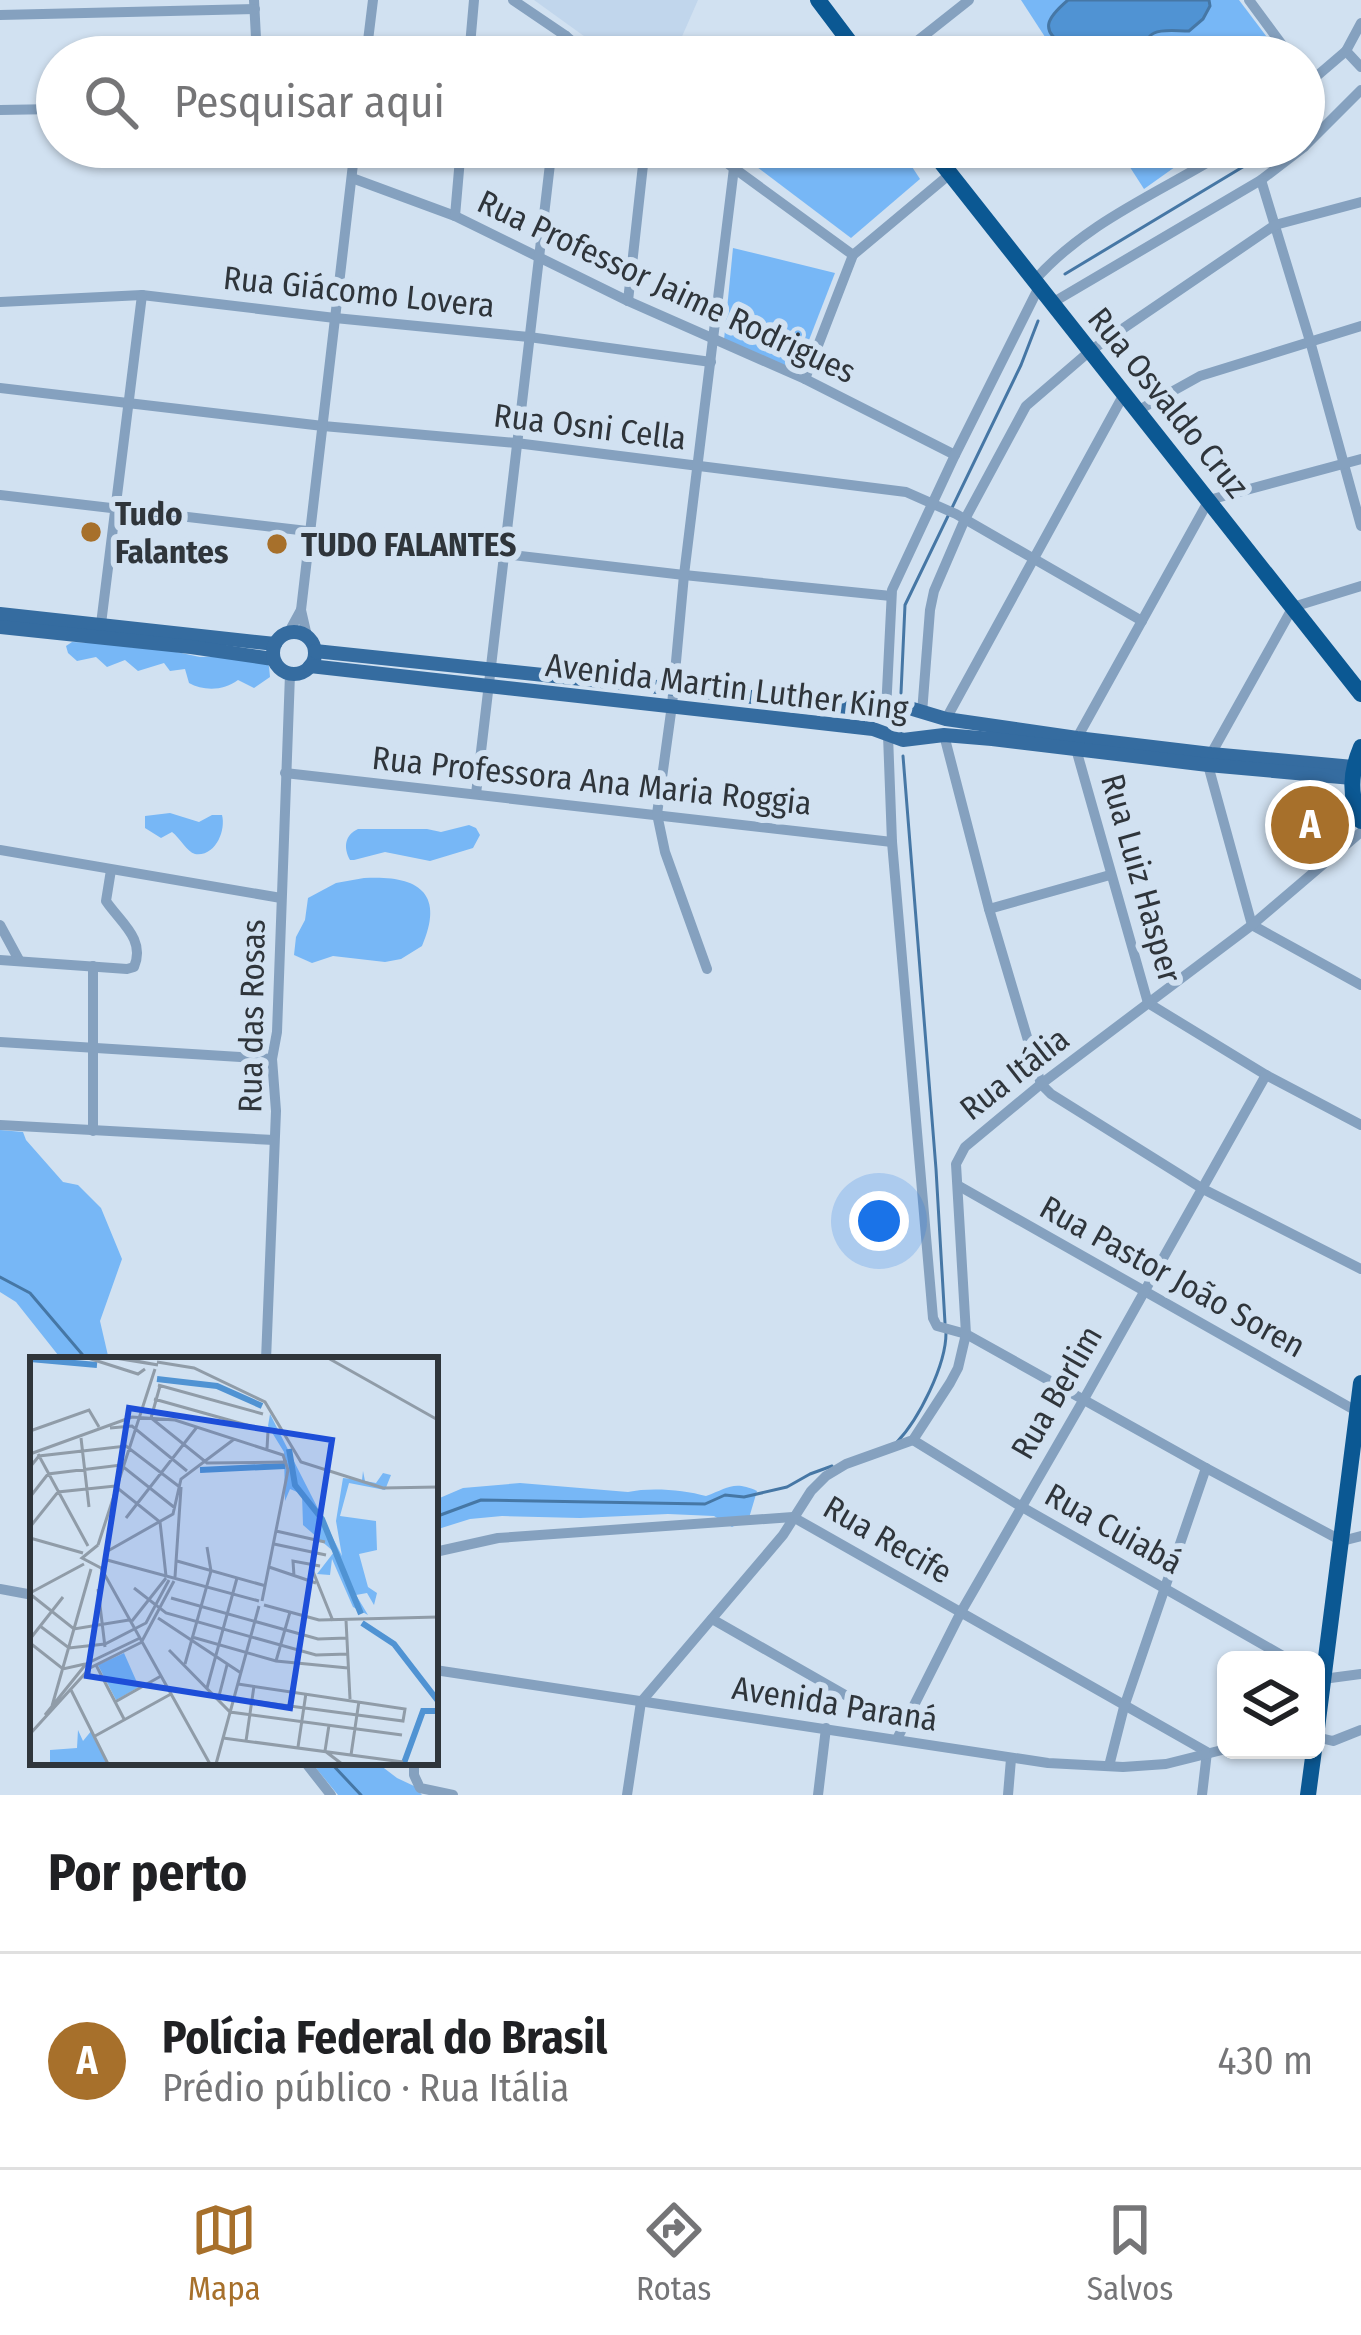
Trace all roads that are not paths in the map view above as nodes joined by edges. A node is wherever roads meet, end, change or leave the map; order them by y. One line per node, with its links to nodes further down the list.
1 (373, 0): 11 (street)
2 (474, 0): 12 (street)
3 (513, 0): 13 (street)
4 (818, 0): 14 (highway)
5 (970, 0): 15 (street)
6 (1249, 0): 16 (street)
7 (254, 4): 8 (street); 10 (street)
8 (0, 15)
9 (1361, 23): 17 (street)
10 (255, 36)
11 (369, 36)
12 (471, 36)
13 (566, 36)
14 (845, 36)
15 (924, 36)
16 (1276, 36)
17 (1346, 52): 18 (street); 19 (street)
18 (1325, 67)
19 (1361, 67)
20 (1361, 89): 23 (street)
21 (36, 109): 22 (street)
22 (0, 110)
23 (1325, 126)
24 (353, 168): 33 (street)
25 (459, 168): 36 (street)
26 (549, 168): 39 (street)
27 (643, 168): 42 (street)
28 (734, 168): 38 (street); 48 (street)
29 (945, 168): 32 (highway, Rua Osvaldo Cruz)
30 (1197, 168): 40 (street)
31 (1277, 168): 34 (street)
32 (950, 175): 38 (street); 40 (highway, Rua Osvaldo Cruz)
33 (352, 178): 36 (street, Rua Professor Jaime Rodrigues); 45 (street)
34 (1261, 180): 37 (street); 44 (street)
35 (1361, 202): 37 (street)
36 (455, 216): 39 (street, Rua Professor Jaime Rodrigues)
37 (1275, 225): 49 (street); 50 (street)
38 (853, 255): 52 (street)
39 (538, 257): 42 (street, Rua Professor Jaime Rodrigues); 47 (street)
40 (1036, 284): 44 (highway, Rua Osvaldo Cruz); 59 (street)
41 (142, 295): 43 (street, Rua Giácomo Lovera); 45 (street, Rua Giácomo Lovera); 55 (street)
42 (628, 301): 48 (street, Rua Professor Jaime Rodrigues)
43 (0, 302)
44 (1052, 303): 50 (highway, Rua Osvaldo Cruz)
45 (335, 318): 47 (street, Rua Giácomo Lovera); 57 (street)
46 (1361, 326): 49 (street)
47 (529, 337): 51 (street, Rua Giácomo Lovera); 58 (street)
48 (713, 339): 51 (street); 52 (street, Rua Professor Jaime Rodrigues)
49 (1310, 341): 56 (street); 61 (street)
50 (1090, 350): 54 (highway, Rua Osvaldo Cruz); 67 (street)
51 (711, 362): 62 (street)
52 (805, 380): 59 (street, Rua Professor Jaime Rodrigues)
53 (0, 388): 55 (street, Rua Osni Cella)
54 (1124, 394): 56 (highway, Rua Osvaldo Cruz); 71 (street)
55 (128, 401): 57 (street, Rua Osni Cella); 66 (street)
56 (1137, 411): 64 (highway, Rua Osvaldo Cruz)
57 (323, 426): 58 (street, Rua Osni Cella); 69 (street)
58 (517, 443): 62 (street, Rua Osni Cella); 70 (street)
59 (955, 454): 65 (street)
60 (1361, 459): 61 (street)
61 (1342, 464): 64 (street); 68 (street)
62 (699, 466): 65 (street, Rua Osni Cella); 72 (street)
63 (0, 495): 66 (street)
64 (1209, 500): 75 (highway, Rua Osvaldo Cruz); 78 (street, Rua Luiz Hasper)
65 (936, 504): 67 (street, Rua Osni Cella); 74 (street)
66 (113, 507): 69 (street); 79 (street)
67 (960, 516): 71 (street, Rua Osni Cella); 90 (street)
68 (1361, 526)
69 (311, 532): 70 (street); 76 (street)
70 (503, 554): 72 (street); 85 (street)
71 (1034, 558): 78 (street, Rua Osni Cella); 92 (street)
72 (684, 575): 74 (street); 87 (street)
73 (1361, 586): 75 (street)
74 (891, 596): 89 (street)
75 (1293, 607): 86 (highway, Rua Osvaldo Cruz); 97 (street)
76 (301, 610): 81 (street); 83 (street)
77 (0, 614): 79 (main road)
78 (1142, 621): 95 (street, Rua Luiz Hasper)
79 (101, 624): 82 (main road)
80 (0, 627): 82 (main road)
81 (289, 632): 82 (main road); 83 (main road, Avenida Martin Luther King)
82 (274, 651): 84 (main road)
83 (311, 651): 84 (main road); 85 (main road, Avenida Martin Luther King)
84 (290, 674): 99 (street, Rua das Rosas)
85 (490, 678): 87 (main road, Avenida Martin Luther King); 100 (street)
86 (1361, 694)
87 (673, 697): 88 (main road, Avenida Martin Luther King); 91 (main road, Avenida Martin Luther King); 101 (street)
88 (787, 701): 89 (main road, Avenida Martin Luther King); 91 (main road)
89 (886, 711): 90 (main road, Avenida Martin Luther King); 93 (main road)
90 (922, 713): 92 (main road, Avenida Martin Luther King); 94 (main road)
91 (785, 718): 93 (main road, Avenida Martin Luther King)
92 (945, 727): 94 (main road, Avenida Martin Luther King); 95 (main road, Avenida Martin Luther King); 109 (street)
93 (888, 734): 94 (main road, Avenida Martin Luther King); 104 (street)
94 (919, 736)
95 (1077, 743): 97 (main road, Avenida Martin Luther King); 107 (street, Rua Luiz Hasper)
96 (1361, 747): 98 (highway)
97 (1210, 760): 98 (main road, Avenida Martin Luther King); 111 (street)
98 (1353, 772): 102 (highway)
99 (285, 773): 100 (street, Rua Professora Ana Maria Roggia); 108 (street, Rua das Rosas)
100 (476, 794): 101 (street, Rua Professora Ana Maria Roggia)
101 (656, 814): 104 (street, Rua Professora Ana Maria Roggia); 115 (street)
102 (1361, 821)
103 (1361, 832): 111 (street, Rua Itália)
104 (892, 842): 131 (street)
105 (0, 850): 106 (street)
106 (111, 870): 108 (street); 114 (street)
107 (1110, 875): 109 (street); 117 (street, Rua Luiz Hasper)
108 (280, 898): 120 (street, Rua das Rosas)
109 (989, 909): 122 (street)
110 (0, 925): 113 (street)
111 (1252, 925): 116 (street); 117 (street, Rua Itália)
112 (0, 960): 113 (street)
113 (19, 960): 114 (street)
114 (93, 966): 119 (street)
115 (707, 969)
116 (1361, 985)
117 (1148, 1004): 121 (street, Rua Luiz Hasper); 122 (street, Rua Itália)
118 (0, 1042): 119 (street)
119 (93, 1047): 120 (street); 125 (street)
120 (272, 1059): 126 (street, Rua das Rosas)
121 (1266, 1075): 124 (street, Rua Luiz Hasper); 128 (street, Rua Berlim)
122 (1042, 1084): 127 (street, Rua Itália); 128 (street)
123 (0, 1125): 125 (street)
124 (1361, 1125)
125 (93, 1131): 126 (street)
126 (274, 1141): 132 (street, Rua das Rosas)
127 (958, 1186): 130 (street, Rua Pastor João Soren); 131 (street, Rua Itália)
128 (1203, 1189): 129 (street); 130 (street, Rua Berlim)
129 (1361, 1270)
130 (1145, 1290): 134 (street, Rua Berlim); 135 (street, Rua Pastor João Soren)
131 (955, 1331): 134 (street); 136 (street, Rua Itália)
132 (266, 1357)
133 (1361, 1383): 135 (highway)
134 (1084, 1400): 137 (street); 138 (street, Rua Berlim)
135 (1359, 1411): 141 (highway)
136 (913, 1440): 138 (street, Rua Cuiabá); 139 (street)
137 (1206, 1468): 141 (street); 143 (street)
138 (1022, 1507): 143 (street, Rua Cuiabá); 146 (street, Rua Berlim)
139 (793, 1517): 142 (street, Rua Recife); 146 (street, Rua Recife); 147 (street)
140 (1361, 1536): 141 (street)
141 (1342, 1540): 149 (highway)
142 (438, 1551)
143 (1165, 1587): 148 (street, Rua Cuiabá); 154 (street)
144 (0, 1589): 145 (street)
145 (30, 1594)
146 (961, 1612): 154 (street, Rua Recife); 157 (street, Rua Berlim)
147 (712, 1619): 153 (street); 157 (street)
148 (1275, 1651)
149 (1324, 1651)
150 (438, 1670): 153 (street, Avenida Paraná)
151 (1361, 1674): 152 (street)
152 (1325, 1677)
153 (641, 1702): 155 (street, Avenida Paraná); 169 (street)
154 (1124, 1707): 160 (street, Rua Recife); 165 (street)
155 (826, 1728): 157 (street, Avenida Paraná); 170 (street)
156 (1361, 1730): 158 (street)
157 (900, 1733): 161 (street, Avenida Paraná)
158 (1325, 1739)
159 (1217, 1750): 160 (street, Avenida Paraná)
160 (1207, 1752): 165 (street, Avenida Paraná); 172 (street)
161 (1012, 1759): 165 (street, Avenida Paraná); 171 (street)
162 (1313, 1759): 173 (highway)
163 (307, 1765): 167 (street)
164 (414, 1765): 166 (street)
165 (1109, 1766)
166 (441, 1794): 168 (street)
167 (331, 1795)
168 (453, 1795)
169 (627, 1795)
170 (818, 1795)
171 (1008, 1795)
172 (1202, 1795)
173 (1308, 1795)

